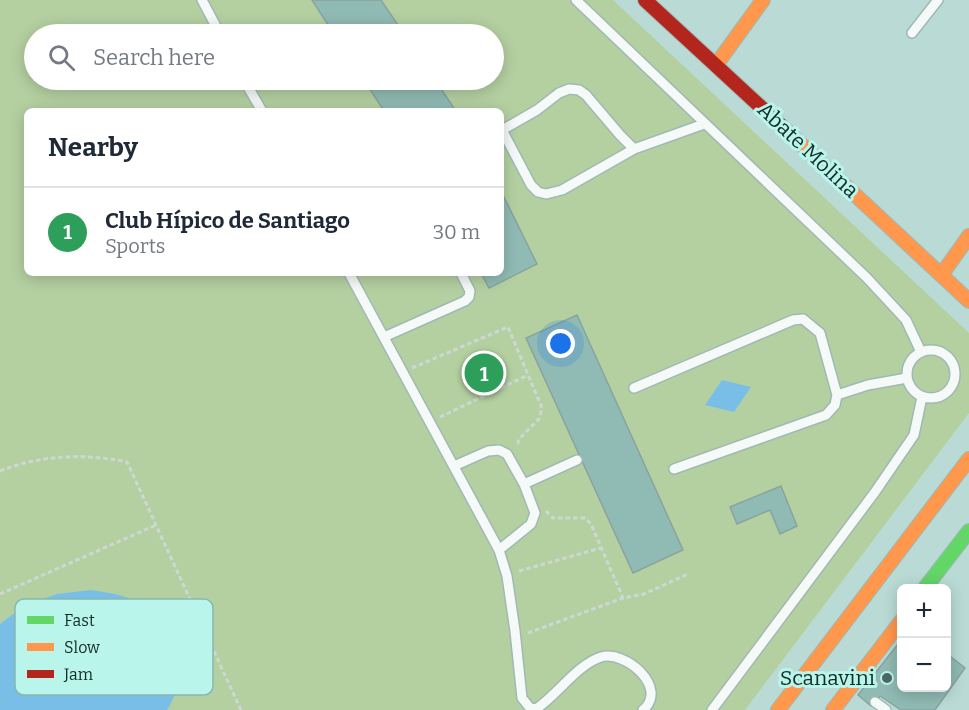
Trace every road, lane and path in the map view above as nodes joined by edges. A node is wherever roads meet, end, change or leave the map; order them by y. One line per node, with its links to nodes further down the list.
1 (201, 0): 6 (lane)
2 (576, 0): 11 (lane)
3 (645, 0): 8 (main road, Abate Molina)
4 (763, 0): 8 (main road)
5 (938, 0): 7 (lane)
6 (214, 24)
7 (912, 33)
8 (716, 65): 16 (main road, Abate Molina)
9 (250, 90): 10 (lane)
10 (260, 108)
11 (704, 124): 14 (lane); 21 (lane)
12 (504, 128): 14 (lane)
13 (504, 136): 14 (lane)
14 (634, 148)
15 (969, 236): 16 (main road)
16 (942, 274): 19 (main road, Abate Molina)
17 (351, 276): 20 (lane)
18 (462, 276): 20 (lane)
19 (969, 301)
20 (384, 337): 32 (lane)
21 (921, 352): 24 (lane); 27 (lane)
22 (408, 370): 23 (path)
23 (528, 375): 28 (path); 30 (path)
24 (907, 378): 26 (lane); 27 (lane)
25 (634, 388): 26 (lane)
26 (837, 395): 33 (lane)
27 (922, 397): 53 (lane)
28 (435, 419)
29 (969, 459): 54 (main road)
30 (510, 460): 32 (lane); 35 (lane)
31 (577, 460): 35 (lane)
32 (454, 466): 40 (lane)
33 (674, 469)
34 (0, 471): 37 (path)
35 (524, 484): 36 (lane)
36 (532, 505): 39 (path); 40 (lane)
37 (156, 525): 44 (path); 46 (path)
38 (969, 531): 43 (main road)
39 (601, 548): 41 (path); 45 (path)
40 (499, 550): 52 (lane)
41 (513, 573)
42 (688, 574): 45 (path)
43 (928, 584)
44 (0, 594)
45 (623, 598): 48 (path)
46 (190, 599)
47 (897, 628): 55 (main road)
48 (524, 634)
49 (213, 649): 51 (path)
50 (875, 702): 56 (lane)
51 (241, 710)
52 (643, 710)
53 (712, 710)
54 (778, 710)
55 (833, 710)
56 (886, 710)

